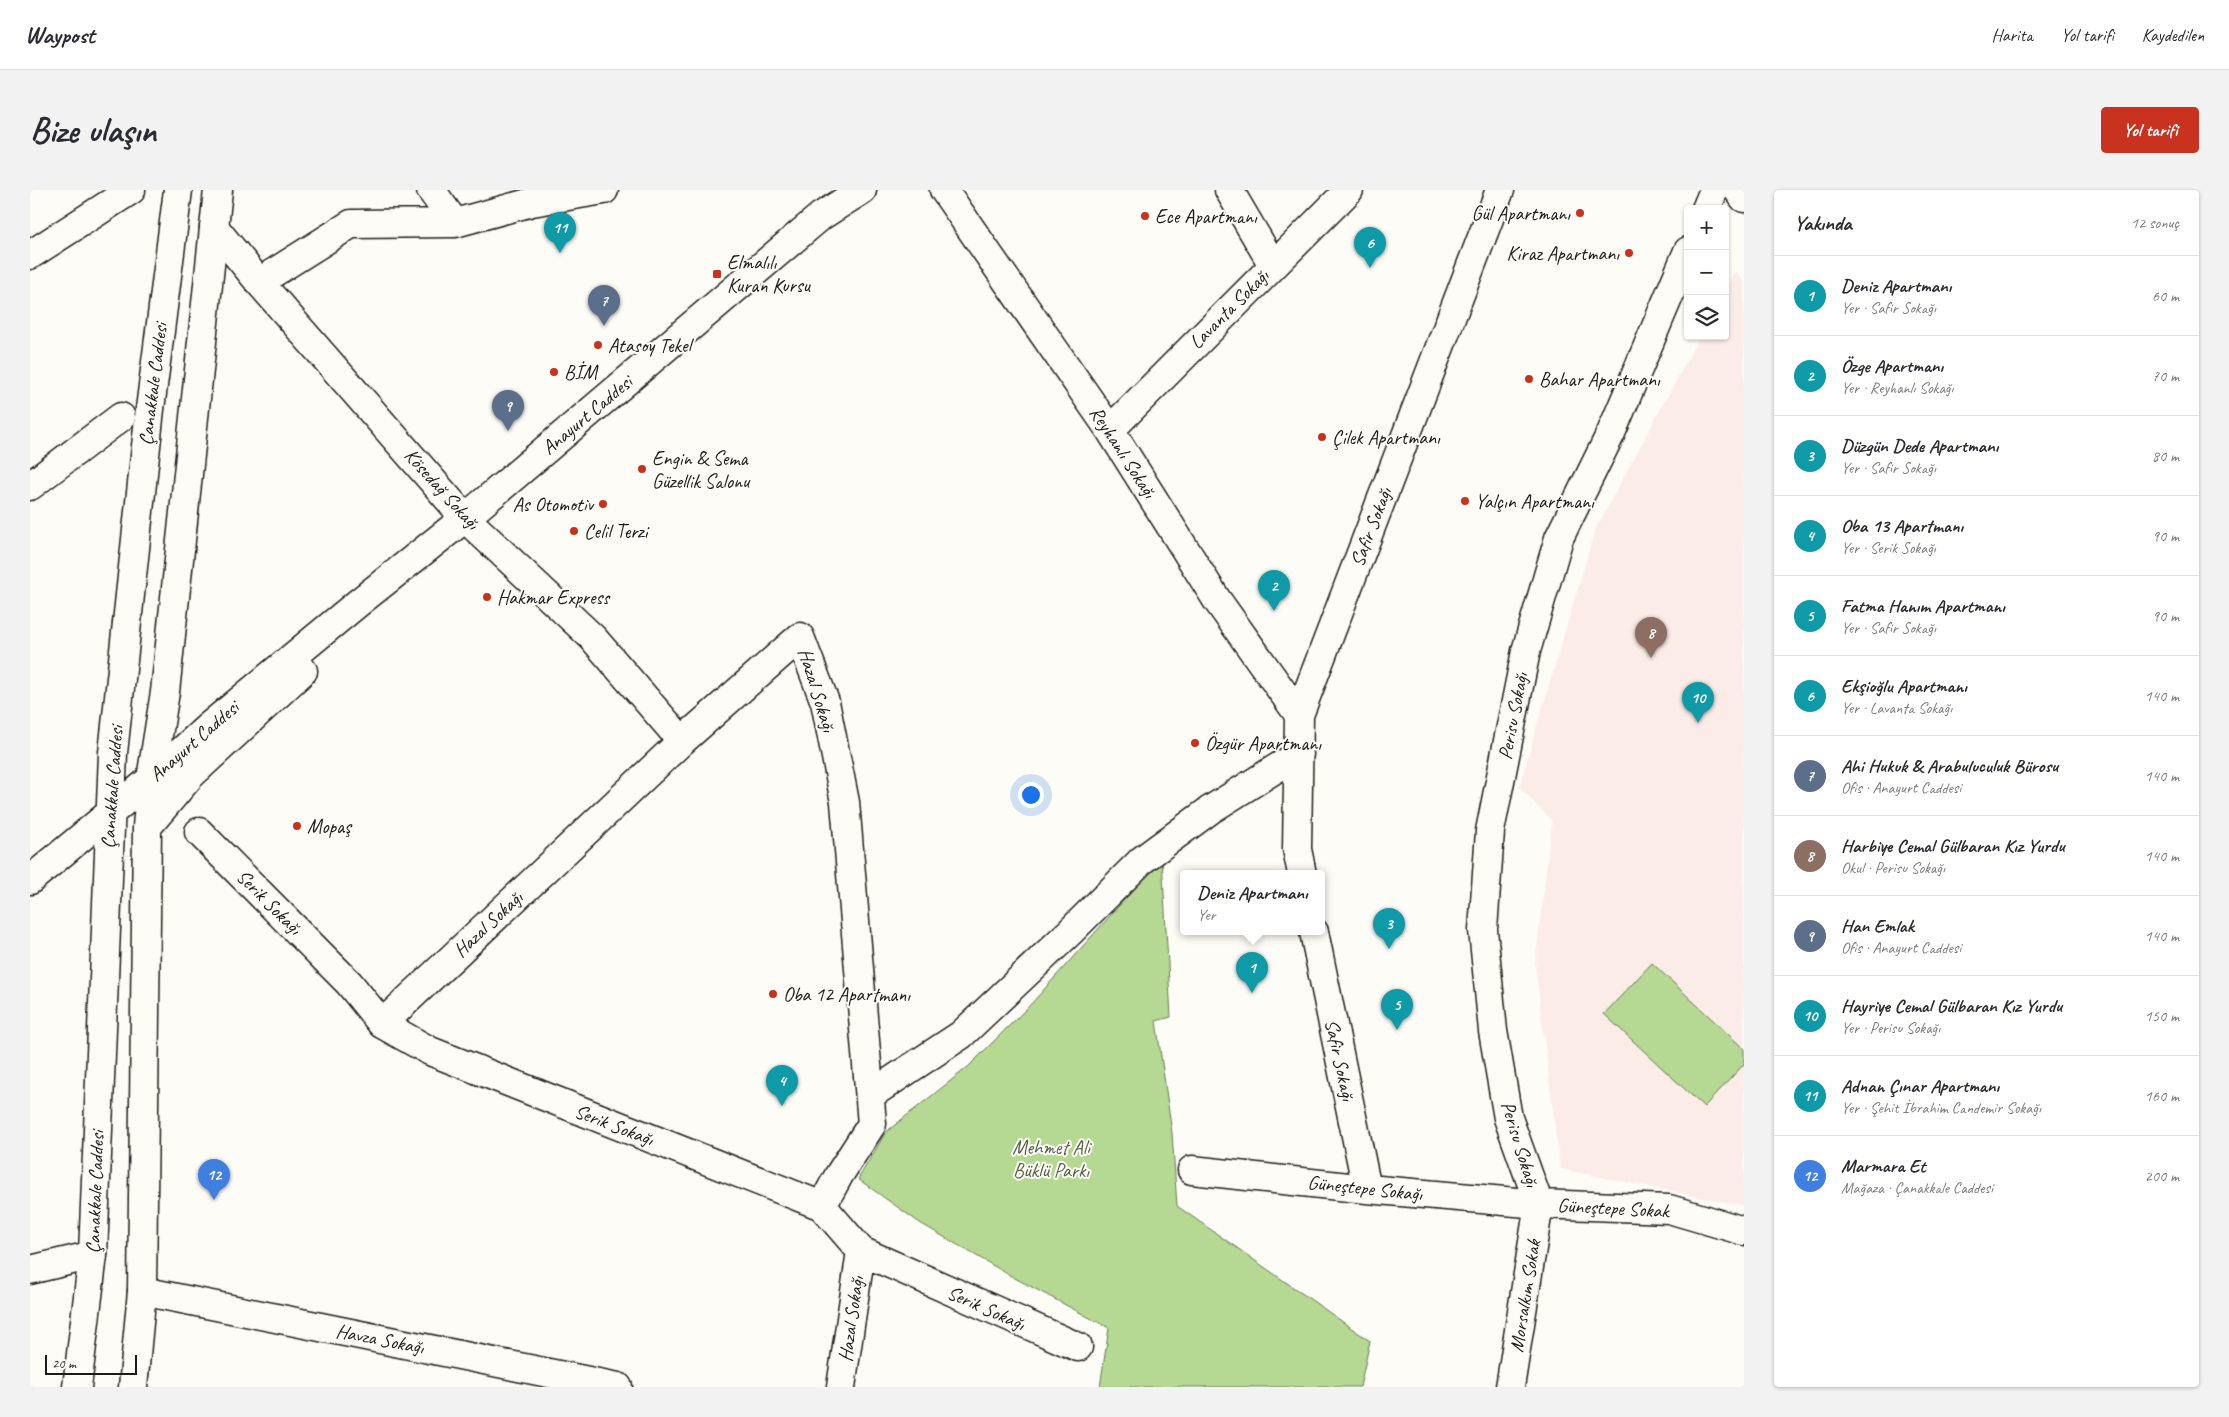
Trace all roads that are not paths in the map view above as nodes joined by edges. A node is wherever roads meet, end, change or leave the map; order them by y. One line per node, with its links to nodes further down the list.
1 (131, 190): 17 (street)
2 (178, 190): 32 (street, Çanakkale Caddesi)
3 (218, 190): 16 (street, Çanakkale Caddesi)
4 (431, 190): 15 (street)
5 (604, 190): 15 (street)
6 (862, 190): 24 (street, Anayurt Caddesi)
7 (944, 190): 22 (street, Reyhanlı Sokağı)
8 (1228, 190): 19 (street)
9 (1349, 190): 19 (street, Lavanta Sokağı)
10 (1500, 190): 27 (street, Safir Sokağı)
11 (1714, 190): 14 (street)
12 (1738, 190): 13 (street)
13 (1744, 198)
14 (1708, 205)
15 (455, 223): 20 (street)
16 (214, 226): 20 (street, Kösedağ Sokağı); 26 (street, Çanakkale Caddesi)
17 (30, 254)
18 (1684, 260): 42 (street, Perisu Sokağı)
19 (1273, 265): 22 (street, Lavanta Sokağı)
20 (259, 282): 24 (street, Kösedağ Sokağı)
21 (121, 417): 23 (street)
22 (1110, 430): 27 (street, Reyhanlı Sokağı)
23 (30, 486)
24 (465, 518): 25 (street, Anayurt Caddesi); 29 (street, Kösedağ Sokağı)
25 (358, 603): 28 (street, Anayurt Caddesi); 33 (street, Anayurt Caddesi)
26 (165, 692): 28 (street); 31 (street, Çanakkale Caddesi)
27 (1299, 715): 30 (street, Safir Sokağı)
28 (208, 727): 31 (street, Anayurt Caddesi)
29 (682, 741): 38 (street, Hazal Sokağı); 39 (street, Hazal Sokağı)
30 (1299, 754): 35 (street, Safir Sokağı); 39 (street)
31 (151, 778): 32 (street, Anayurt Caddesi); 33 (street, Çanakkale Caddesi)
32 (109, 813): 36 (street, Anayurt Caddesi); 46 (street, Çanakkale Caddesi)
33 (147, 827): 48 (street, Çanakkale Caddesi)
34 (199, 832): 38 (street, Serik Sokağı)
35 (1301, 870)
36 (30, 880)
37 (1315, 935): 41 (street, Safir Sokağı)
38 (382, 1024): 43 (street, Serik Sokağı)
39 (870, 1095): 43 (street, Hazal Sokağı)
40 (1192, 1170): 41 (street, Güneştepe Sokağı)
41 (1367, 1189): 42 (street, Güneştepe Sokağı)
42 (1539, 1204): 44 (street, Güneştepe Sokak); 54 (street, Morsalkım Sokak)
43 (822, 1206): 45 (street, Serik Sokağı)
44 (1744, 1231)
45 (861, 1251): 49 (street, Serik Sokağı); 53 (street, Hazal Sokağı)
46 (94, 1255): 47 (street); 50 (street, Çanakkale Caddesi)
47 (30, 1270)
48 (142, 1291): 51 (street, Çanakkale Caddesi); 52 (street, Havza Sokağı)
49 (1078, 1347)
50 (77, 1387)
51 (134, 1387)
52 (618, 1387)
53 (841, 1387)
54 (1510, 1387)

